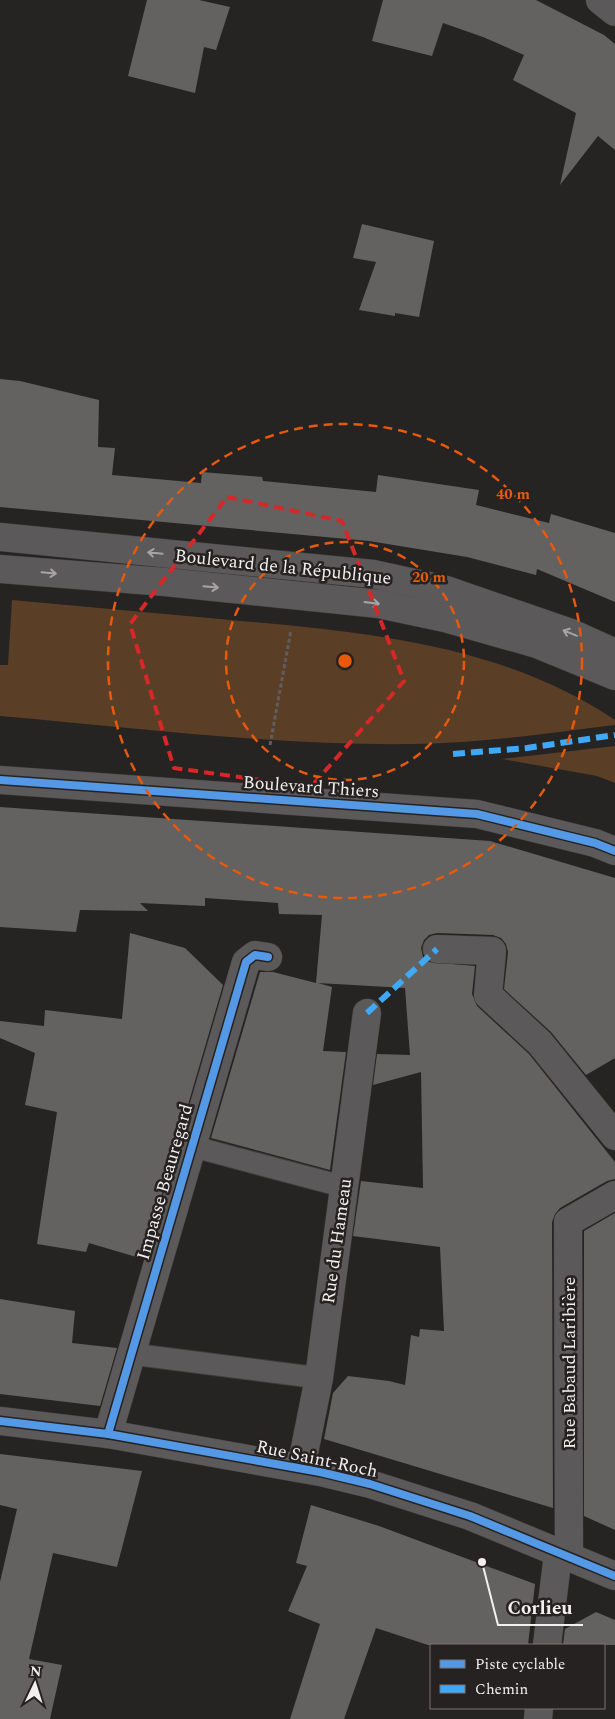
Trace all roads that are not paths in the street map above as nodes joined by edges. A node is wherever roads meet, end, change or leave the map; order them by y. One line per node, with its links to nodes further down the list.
1 (600, 0): 2 (street)
2 (615, 12)
3 (0, 537): 5 (street, Boulevard de la République, one-way to 3)
4 (0, 569): 6 (street, Boulevard de la République, one-way to 6)
5 (615, 653)
6 (615, 676)
7 (0, 780): 8 (street, Boulevard Thiers)
8 (615, 851)
9 (437, 949): 12 (street)
10 (268, 957): 13 (street, Impasse Beauregard)
11 (367, 1013): 14 (street, Rue du Hameau)
12 (615, 1136)
13 (191, 1146): 14 (lane); 16 (street, Impasse Beauregard)
14 (345, 1187): 17 (street, Rue du Hameau)
15 (615, 1195): 21 (street, Rue Babaud Laribière)
16 (132, 1354): 17 (lane); 19 (street, Impasse Beauregard)
17 (319, 1378): 20 (street, Rue du Hameau)
18 (0, 1421): 19 (street, Rue Saint-Roch)
19 (108, 1434): 20 (street, Rue Saint-Roch)
20 (301, 1468): 21 (street, Rue Saint-Roch)
21 (563, 1556): 22 (street, Rue Saint-Roch); 23 (street)
22 (615, 1576)
23 (547, 1644)

